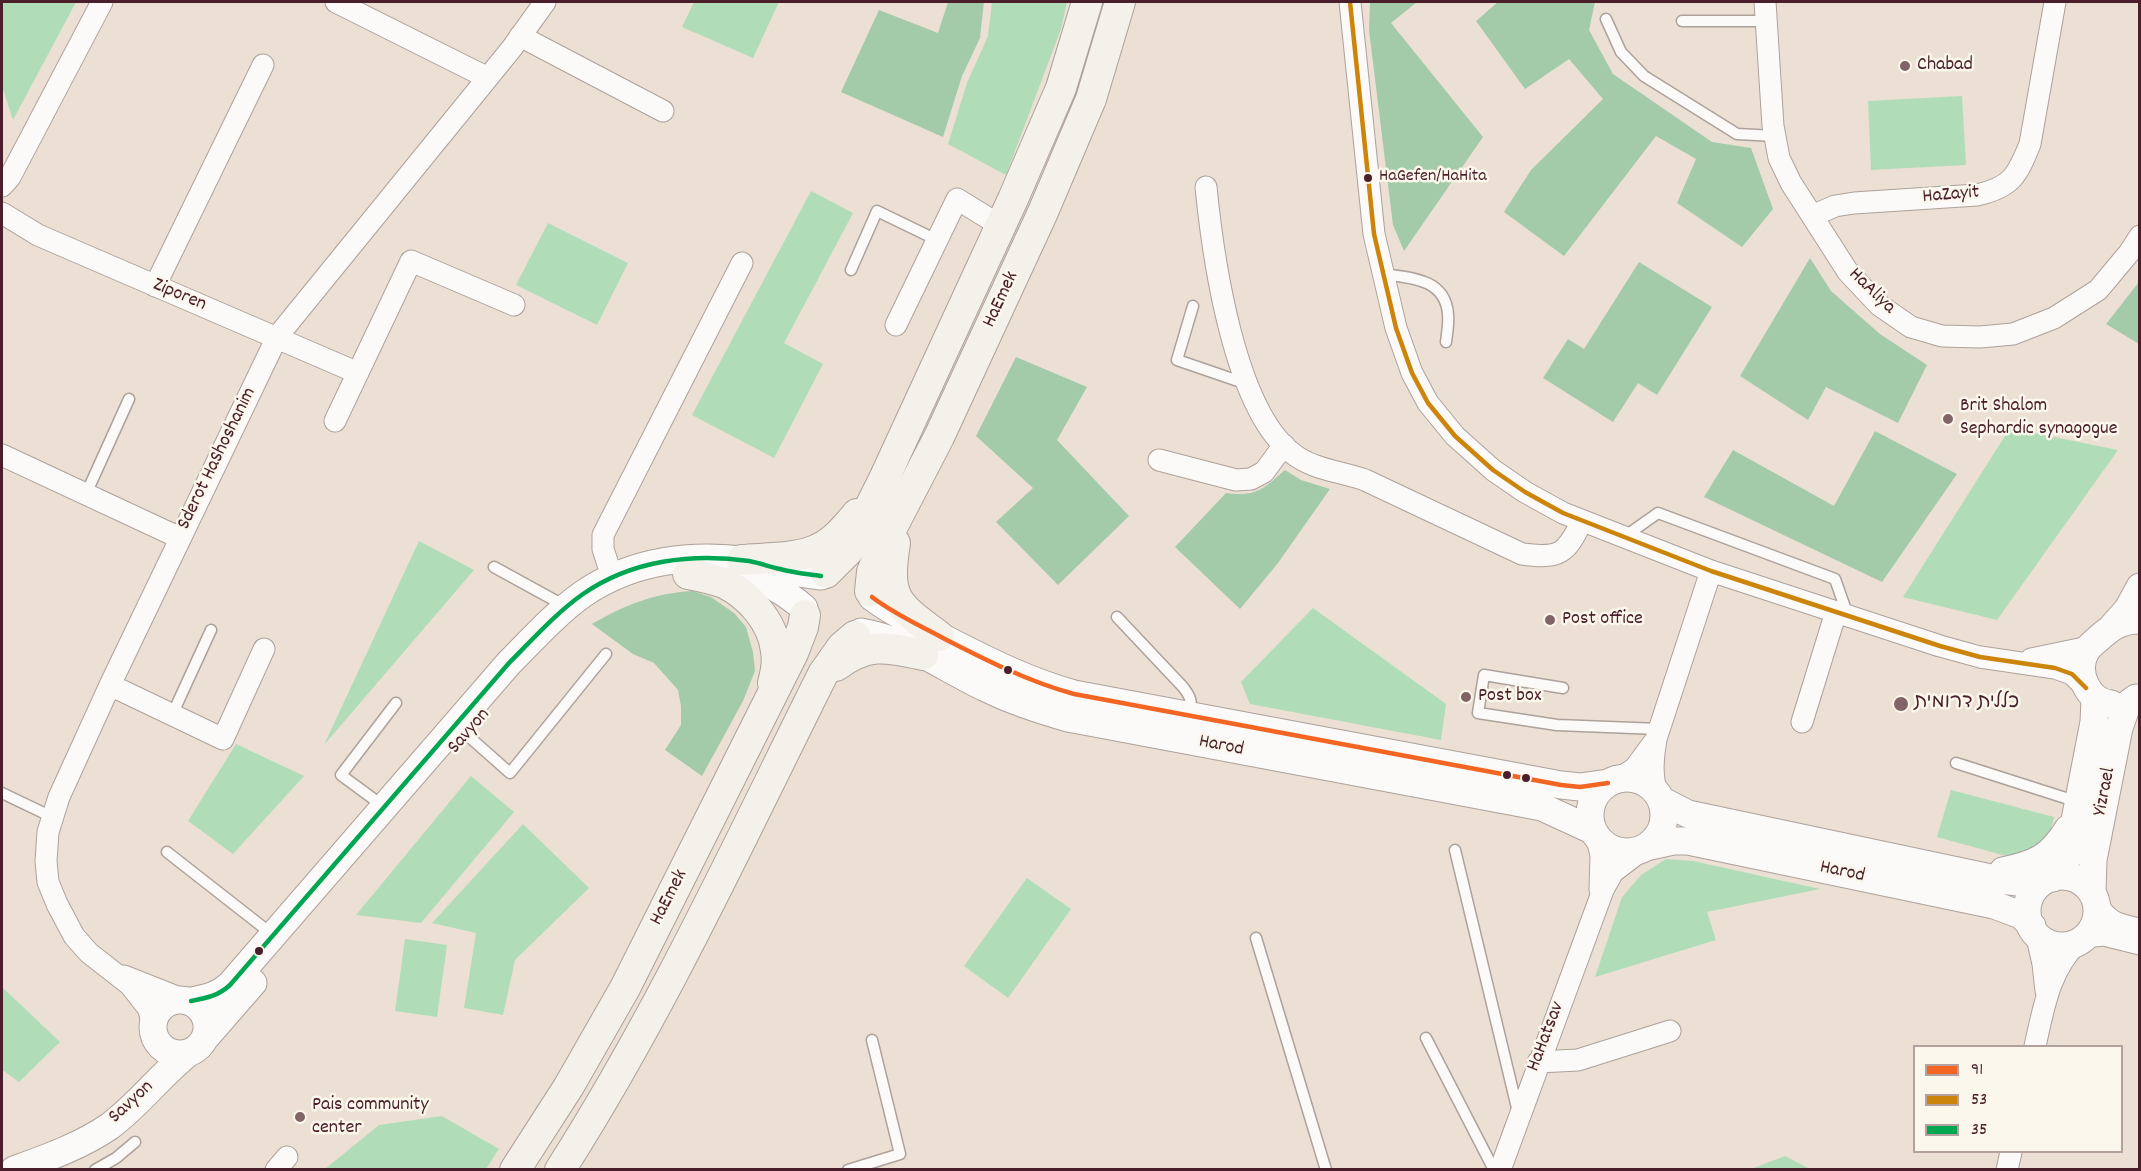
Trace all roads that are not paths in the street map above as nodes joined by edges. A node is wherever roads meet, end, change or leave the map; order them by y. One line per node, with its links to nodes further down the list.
1 (102, 2): 16 (street)
2 (336, 2): 13 (street)
3 (545, 2): 11 (street, Sderot HaShoshanim)
4 (1087, 2): 20 (main road, HaEmek)
5 (1120, 2): 41 (main road, HaEmek)
6 (1350, 2): 25 (street)
7 (2055, 2): 19 (street, HaZayit)
8 (1765, 11): 10 (lane); 15 (street, HaAliya)
9 (1606, 19): 15 (lane)
10 (1682, 21)
11 (520, 36): 13 (street, Sderot HaShoshanim); 14 (street)
12 (263, 65): 26 (street)
13 (486, 77): 30 (street, Sderot HaShoshanim)
14 (663, 111)
15 (1775, 136): 19 (street, HaAliya)
16 (2, 186)
17 (1206, 187): 33 (street)
18 (2, 213): 26 (street, Ziporen)
19 (1812, 216): 21 (street, HaAliya)
20 (1001, 226): 22 (street); 39 (main road, HaEmek)
21 (2139, 236)
22 (937, 240): 24 (lane); 29 (street)
23 (742, 263): 50 (street)
24 (851, 270)
25 (1383, 274): 31 (lane); 42 (street)
26 (155, 286): 30 (street, Ziporen)
27 (514, 305): 32 (street)
28 (1192, 306): 33 (lane)
29 (896, 325)
30 (277, 338): 32 (street, Ziporen); 44 (street, Sderot HaShoshanim)
31 (1446, 342)
32 (358, 373): 35 (street)
33 (1247, 384): 36 (street)
34 (129, 399): 40 (lane)
35 (335, 421)
36 (1284, 445): 38 (street); 42 (street)
37 (2, 455): 40 (street)
38 (1159, 459)
39 (883, 481): 45 (main road); 49 (main road, HaEmek)
40 (86, 494): 44 (street)
41 (900, 515): 52 (main road, HaEmek); 61 (main road)
42 (1582, 520): 43 (street)
43 (1624, 537): 47 (street); 55 (lane)
44 (180, 538): 67 (street, Sderot HaShoshanim)
45 (741, 560): 49 (street, Savyon); 50 (street, Savyon)
46 (494, 567): 53 (lane)
47 (1711, 571): 55 (street); 76 (street)
48 (688, 574): 54 (street, Savyon); 71 (main road); 77 (street, Savyon)
49 (824, 575): 52 (main road); 54 (main road)
50 (612, 577): 53 (street, Savyon)
51 (2139, 586): 58 (street)
52 (871, 594): 60 (main road); 61 (street, Harod)
53 (567, 607): 82 (street, Savyon)
54 (804, 611): 60 (main road); 71 (main road, HaEmek)
55 (1842, 614): 65 (street); 75 (street)
56 (1117, 617): 74 (lane)
57 (2139, 620): 58 (street)
58 (2113, 626): 62 (street)
59 (211, 630): 73 (lane)
60 (858, 634): 61 (street, Harod); 66 (main road, HaEmek)
61 (931, 646): 66 (main road); 74 (street, Harod); 85 (street, Harod)
62 (2089, 646): 65 (street); 69 (street, Yizrael)
63 (264, 649): 73 (street)
64 (606, 654): 77 (lane)
65 (2004, 660): 69 (street)
66 (823, 674): 117 (main road, HaEmek)
67 (110, 685): 73 (street); 84 (street, Sderot HaShoshanim)
68 (1563, 687): 76 (lane)
69 (2091, 693): 70 (street); 83 (street, Yizrael)
70 (2138, 696): 91 (street, Yizrael)
71 (770, 699): 116 (main road, HaEmek)
72 (396, 703): 82 (lane)
73 (172, 714)
74 (1188, 716): 79 (street, Harod)
75 (1802, 722)
76 (1658, 734): 79 (street); 81 (street)
77 (467, 735): 106 (street, Savyon)
78 (1956, 763): 83 (lane)
79 (1614, 781): 81 (street); 85 (street)
80 (2, 793): 84 (lane)
81 (1659, 796): 86 (street); 89 (street, Harod)
82 (384, 807): 95 (street, Savyon)
83 (2077, 810): 89 (street); 90 (street, Yizrael)
84 (52, 817): 99 (street, Sderot HaShoshanim)
85 (1595, 834): 86 (street); 92 (street, HaHatsav)
86 (1644, 848): 92 (street, HaHatsav); 93 (street, Harod)
87 (1455, 850): 109 (lane)
88 (167, 852): 95 (lane)
89 (1974, 874): 90 (street, Harod)
90 (2050, 878): 91 (street); 93 (street)
91 (2094, 897): 94 (street); 97 (street)
92 (1597, 906): 108 (street, HaHatsav)
93 (2034, 929): 97 (street); 100 (street)
94 (2139, 929)
95 (274, 935): 101 (street, Savyon)
96 (1256, 938): 119 (lane)
97 (2082, 939): 98 (street); 100 (street)
98 (2139, 944)
99 (107, 966): 101 (street, Sderot HaShoshanim); 102 (street, Sderot HaShoshanim)
100 (2046, 998): 107 (street)
101 (187, 1000): 102 (street); 106 (street)
102 (153, 1026): 106 (street); 111 (street, Savyon)
103 (1670, 1031): 108 (street)
104 (1426, 1038): 120 (lane)
105 (872, 1040): 118 (lane)
106 (196, 1045): 111 (street, Savyon)
107 (2035, 1045)
108 (1538, 1062): 109 (street, HaHatsav)
109 (1518, 1115): 121 (street, HaHatsav)
110 (135, 1142): 115 (lane)
111 (73, 1146): 113 (street, Savyon)
112 (2011, 1153): 122 (street)
113 (51, 1163): 114 (street, Savyon)
114 (14, 1170)
115 (95, 1170)
116 (515, 1170)
117 (560, 1170)
118 (848, 1170)
119 (1326, 1170)
120 (1494, 1170)
121 (1500, 1170)
122 (2007, 1170)

